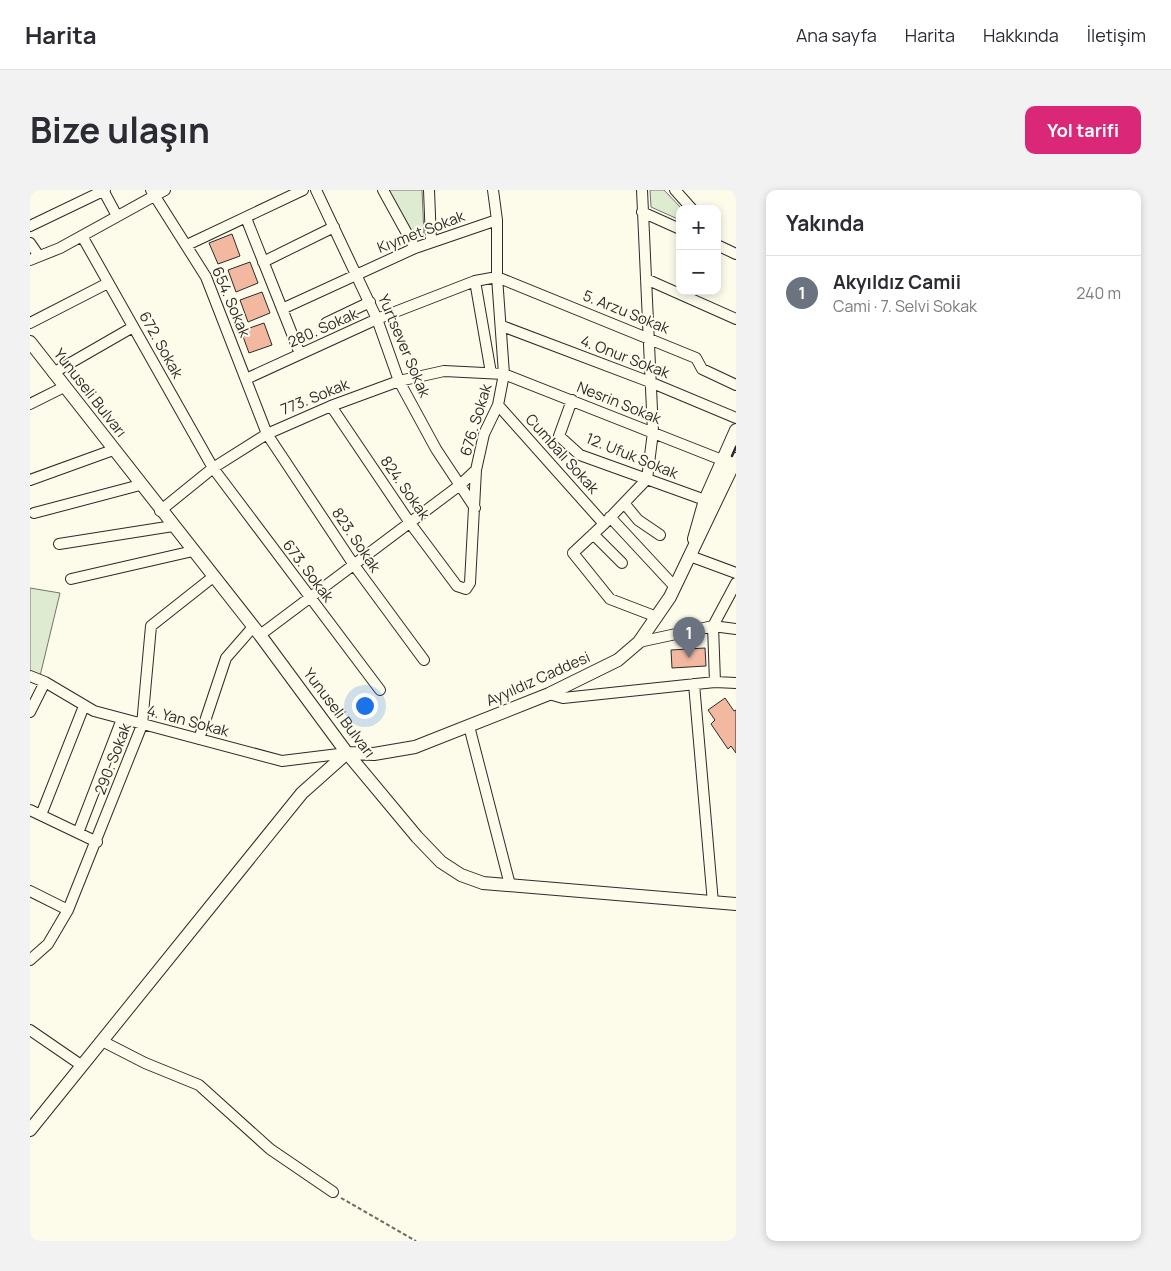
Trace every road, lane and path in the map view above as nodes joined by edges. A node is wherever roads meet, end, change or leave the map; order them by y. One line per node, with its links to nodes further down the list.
1 (104, 190): 13 (street); 16 (street)
2 (165, 190): 10 (street)
3 (303, 190): 14 (street)
4 (316, 190): 17 (street, Yurtsever Sokak)
5 (383, 190): 24 (street)
6 (429, 190): 20 (street)
7 (493, 190): 15 (street, 676. Sokak)
8 (642, 190): 12 (street)
9 (675, 190): 11 (street)
10 (153, 193): 13 (street); 23 (street, 654. Sokak)
11 (688, 205)
12 (642, 212): 18 (street); 30 (street)
13 (117, 216): 19 (street)
14 (246, 218): 23 (street); 27 (street)
15 (497, 220): 20 (street, Kıymet Sokak); 29 (street, 676. Sokak)
16 (30, 226)
17 (334, 226): 27 (street); 28 (street, Yurtsever Sokak)
18 (676, 226)
19 (82, 236): 26 (street); 32 (street, 672. Sokak)
20 (431, 241): 24 (street, Kıymet Sokak)
21 (721, 242): 25 (street)
22 (30, 243): 26 (street)
23 (187, 245): 47 (street, 654. Sokak)
24 (415, 248): 28 (street, Kıymet Sokak)
25 (732, 252)
26 (35, 258)
27 (263, 262): 34 (street)
28 (357, 274): 33 (street, Yurtsever Sokak); 34 (street, Kıymet Sokak)
29 (497, 277): 31 (street, 280. Sokak); 39 (street, 676. Sokak); 41 (street, 5. Arzu Sokak)
30 (646, 279): 36 (street); 41 (street)
31 (475, 280): 35 (street, 280. Sokak); 45 (street)
32 (108, 283): 37 (street); 40 (street, 672. Sokak)
33 (370, 302): 35 (street, Yurtsever Sokak); 38 (street)
34 (282, 309): 43 (street)
35 (377, 319): 43 (street, 280. Sokak); 48 (street, Yurtsever Sokak)
36 (736, 319)
37 (30, 323)
38 (326, 323)
39 (502, 326): 46 (street, 676. Sokak); 49 (street, 4. Onur Sokak)
40 (133, 327): 44 (street); 63 (street, 672. Sokak)
41 (648, 337): 49 (street); 50 (street, 5. Arzu Sokak)
42 (32, 350): 44 (main road, Yunuseli Bulvarı)
43 (300, 354): 47 (street, 280. Sokak)
44 (53, 372): 51 (main road, Yunuseli Bulvarı)
45 (491, 373): 46 (street, 773. Sokak); 48 (street, 773. Sokak)
46 (504, 374): 52 (street, Nesrin Sokak); 54 (street, 676. Sokak)
47 (246, 379): 59 (street, 654. Sokak)
48 (399, 381): 55 (street, 773. Sokak); 69 (street, Yurtsever Sokak)
49 (650, 382): 56 (street, 4. Onur Sokak); 58 (street)
50 (736, 385)
51 (64, 387): 53 (street); 60 (main road, Yunuseli Bulvarı)
52 (572, 400): 58 (street, Nesrin Sokak); 66 (street, 12. Ufuk Sokak)
53 (30, 404)
54 (498, 405): 64 (street, 676. Sokak); 75 (street, Cumbalı Sokak)
55 (331, 406): 59 (street, 773. Sokak); 76 (street, 824. Sokak)
56 (736, 418)
57 (736, 430): 62 (main road, Ayyıldız Caddesi)
58 (653, 432): 62 (street, Nesrin Sokak); 66 (street)
59 (267, 434): 63 (street, 773. Sokak); 84 (street, 823. Sokak)
60 (113, 450): 67 (street); 68 (main road, Yunuseli Bulvarı)
61 (736, 458): 65 (main road, Ayyıldız Caddesi)
62 (722, 460): 70 (main road, Ayyıldız Caddesi)
63 (213, 468): 73 (street, 773. Sokak); 91 (street, 673. Sokak)
64 (476, 470): 69 (street); 72 (street, 676. Sokak)
65 (733, 473): 82 (main road, Ayyıldız Caddesi)
66 (647, 478): 70 (street, 12. Ufuk Sokak); 71 (street)
67 (30, 480)
68 (140, 485): 73 (main road, Yunuseli Bulvarı); 74 (street)
69 (460, 486): 72 (street, Yurtsever Sokak); 76 (street)
70 (705, 500): 82 (main road, Ayyıldız Caddesi)
71 (624, 503): 75 (street); 79 (street)
72 (475, 508): 89 (street, 676. Sokak)
73 (160, 510): 77 (main road, Yunuseli Bulvarı)
74 (34, 513)
75 (607, 521): 78 (street); 90 (street, Cumbalı Sokak)
76 (410, 523): 84 (street); 89 (street, 824. Sokak)
77 (173, 526): 80 (street); 81 (main road, Yunuseli Bulvarı)
78 (593, 534): 83 (street); 92 (street)
79 (660, 535)
80 (59, 544)
81 (193, 551): 86 (main road, Yunuseli Bulvarı); 87 (street)
82 (690, 556): 85 (street); 90 (main road, Ayyıldız Caddesi)
83 (622, 563)
84 (354, 565): 91 (street); 97 (street, 823. Sokak)
85 (736, 573)
86 (213, 577): 95 (main road, Yunuseli Bulvarı); 108 (street, 290. Sokak)
87 (71, 579)
88 (736, 583): 93 (street)
89 (457, 586)
90 (675, 587): 92 (main road, Ayyıldız Caddesi)
91 (310, 598): 95 (street); 103 (street, 673. Sokak)
92 (657, 618): 96 (main road, Ayyıldız Caddesi)
93 (713, 626): 94 (street); 96 (street); 100 (street)
94 (736, 628)
95 (256, 631): 110 (street); 111 (main road, Yunuseli Bulvarı)
96 (639, 642): 104 (main road, Ayyıldız Caddesi)
97 (424, 660)
98 (30, 676): 99 (street, 4. Yan Sokak)
99 (46, 682): 105 (street, 4. Yan Sokak); 106 (street)
100 (715, 682): 101 (street); 102 (street)
101 (736, 683)
102 (694, 684): 104 (street); 118 (street)
103 (380, 690)
104 (549, 694): 109 (main road, Ayyıldız Caddesi)
105 (84, 706): 107 (street, 4. Yan Sokak); 113 (street)
106 (30, 712)
107 (122, 719): 108 (street, 4. Yan Sokak); 114 (street)
108 (142, 725): 110 (street, 4. Yan Sokak); 115 (street, 290. Sokak)
109 (469, 726): 111 (main road, Ayyıldız Caddesi); 116 (street)
110 (199, 739): 111 (street, 4. Yan Sokak)
111 (347, 753): 116 (main road, Yunuseli Bulvarı); 123 (main road)
112 (30, 810): 113 (street)
113 (41, 816): 114 (street)
114 (78, 833): 115 (street)
115 (97, 842): 120 (street, 290. Sokak)
116 (510, 885): 118 (main road, Yunuseli Bulvarı)
117 (30, 891): 120 (street)
118 (713, 902): 119 (main road, Yunuseli Bulvarı)
119 (736, 904)
120 (68, 910): 121 (street, 290. Sokak)
121 (30, 960)
122 (30, 1030): 124 (street)
123 (102, 1041): 124 (main road); 126 (street)
124 (81, 1065): 125 (main road)
125 (30, 1130)
126 (333, 1192): 127 (path)
127 (416, 1241)

